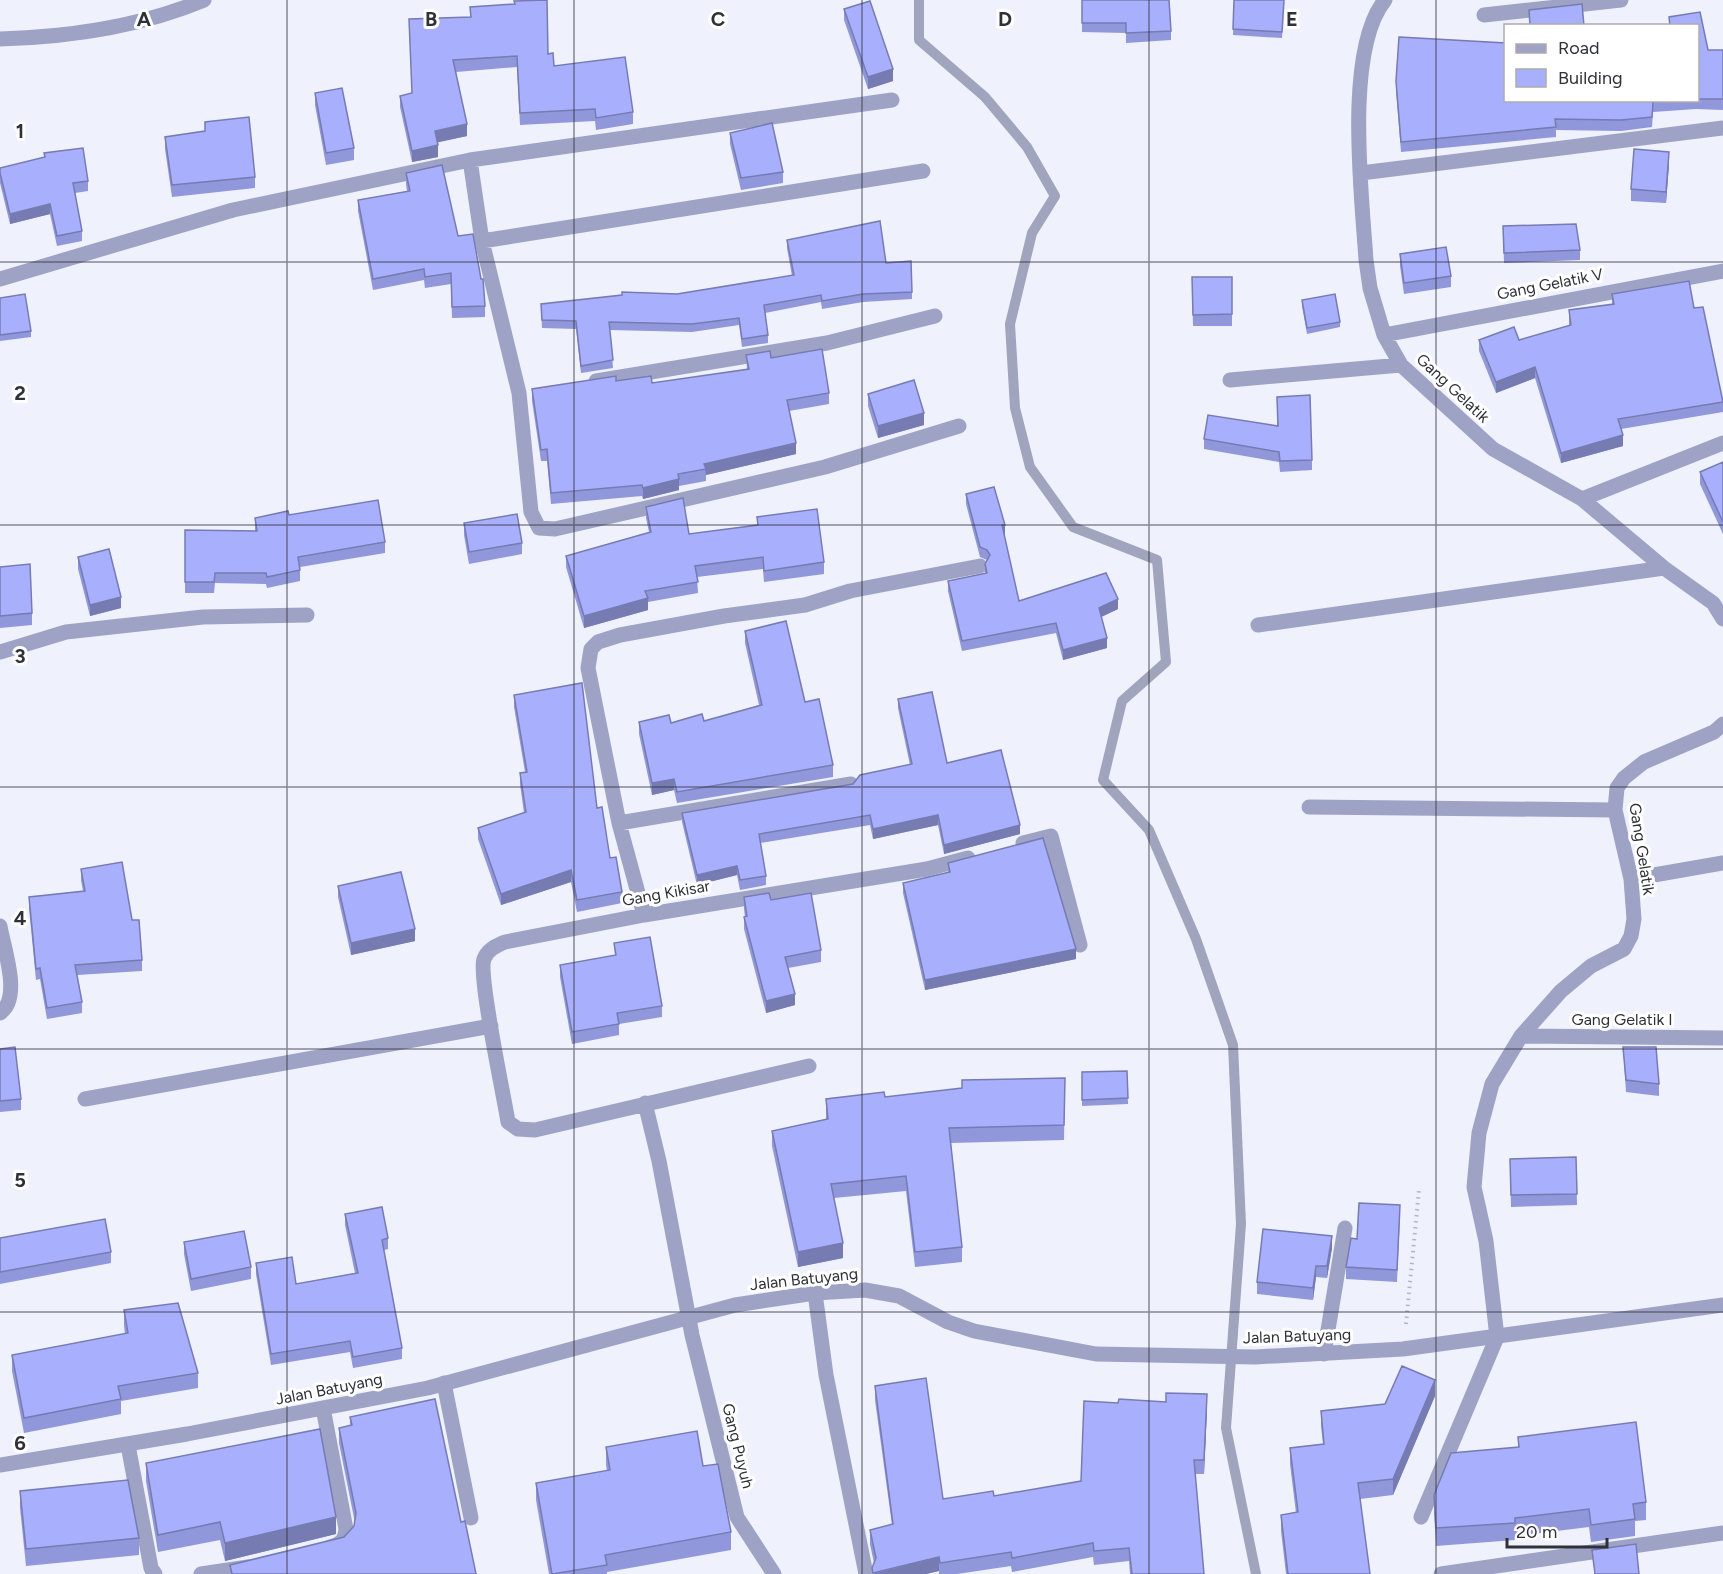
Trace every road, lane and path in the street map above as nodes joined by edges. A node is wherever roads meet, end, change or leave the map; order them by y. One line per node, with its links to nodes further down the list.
1 (204, 0): 5 (street)
2 (1385, 0): 10 (street, Gang Gelatik)
3 (1621, 0): 4 (street)
4 (1484, 15)
5 (0, 39)
6 (892, 100): 8 (street)
7 (1723, 128): 10 (street)
8 (470, 160): 11 (street); 13 (street)
9 (923, 171): 11 (street)
10 (1361, 174): 15 (street, Gang Gelatik)
11 (482, 241): 19 (street)
12 (1723, 271): 15 (street, Gang Gelatik V)
13 (0, 279)
14 (935, 316): 18 (street)
15 (1384, 335): 16 (street, Gang Gelatik)
16 (1401, 365): 17 (street); 21 (street, Gang Gelatik)
17 (1230, 380)
18 (577, 384)
19 (959, 426)
20 (1723, 443): 21 (street)
21 (1581, 499): 23 (street, Gang Gelatik)
22 (980, 566): 32 (street)
23 (1664, 568): 25 (street, Gang Gelatik); 26 (street)
24 (307, 615): 27 (street)
25 (1723, 619)
26 (1258, 626)
27 (0, 652)
28 (1723, 724): 31 (street, Gang Gelatik)
29 (851, 784): 32 (street)
30 (1309, 807): 31 (street)
31 (1615, 810): 36 (street, Gang Gelatik)
32 (619, 823): 37 (street)
33 (1006, 848): 39 (street)
34 (983, 854): 37 (street, Gang Kikisar)
35 (1723, 863): 36 (street)
36 (1631, 879): 42 (street, Gang Gelatik)
37 (644, 915): 41 (street, Gang Kikisar)
38 (0, 926): 40 (street)
39 (1080, 945)
40 (0, 1013)
41 (492, 1026): 45 (street); 46 (street, Gang Kikisar)
42 (1521, 1036): 43 (street, Gang Gelatik I); 52 (street, Gang Gelatik)
43 (1723, 1038)
44 (809, 1066): 46 (street, Gang Kikisar)
45 (85, 1099)
46 (645, 1103): 51 (street)
47 (1419, 1190): 53 (path)
48 (1345, 1228): 54 (street)
49 (815, 1293): 51 (street, Jalan Batuyang); 54 (street, Jalan Batuyang); 67 (street)
50 (1723, 1305): 52 (street, Jalan Batuyang)
51 (688, 1318): 55 (street, Jalan Batuyang); 66 (street, Gang Puyuh)
52 (1497, 1337): 53 (street, Jalan Batuyang); 59 (street)
53 (1403, 1348): 54 (street, Jalan Batuyang)
54 (1324, 1354)
55 (444, 1383): 56 (street, Jalan Batuyang); 60 (street)
56 (323, 1408): 57 (street, Jalan Batuyang); 62 (street)
57 (128, 1445): 58 (street, Jalan Batuyang); 64 (street)
58 (0, 1465)
59 (1421, 1517)
60 (471, 1518)
61 (1723, 1533): 68 (street)
62 (316, 1551)
63 (260, 1565): 65 (street)
64 (155, 1574)
65 (201, 1574)
66 (774, 1574)
67 (866, 1574)
68 (1440, 1574)

